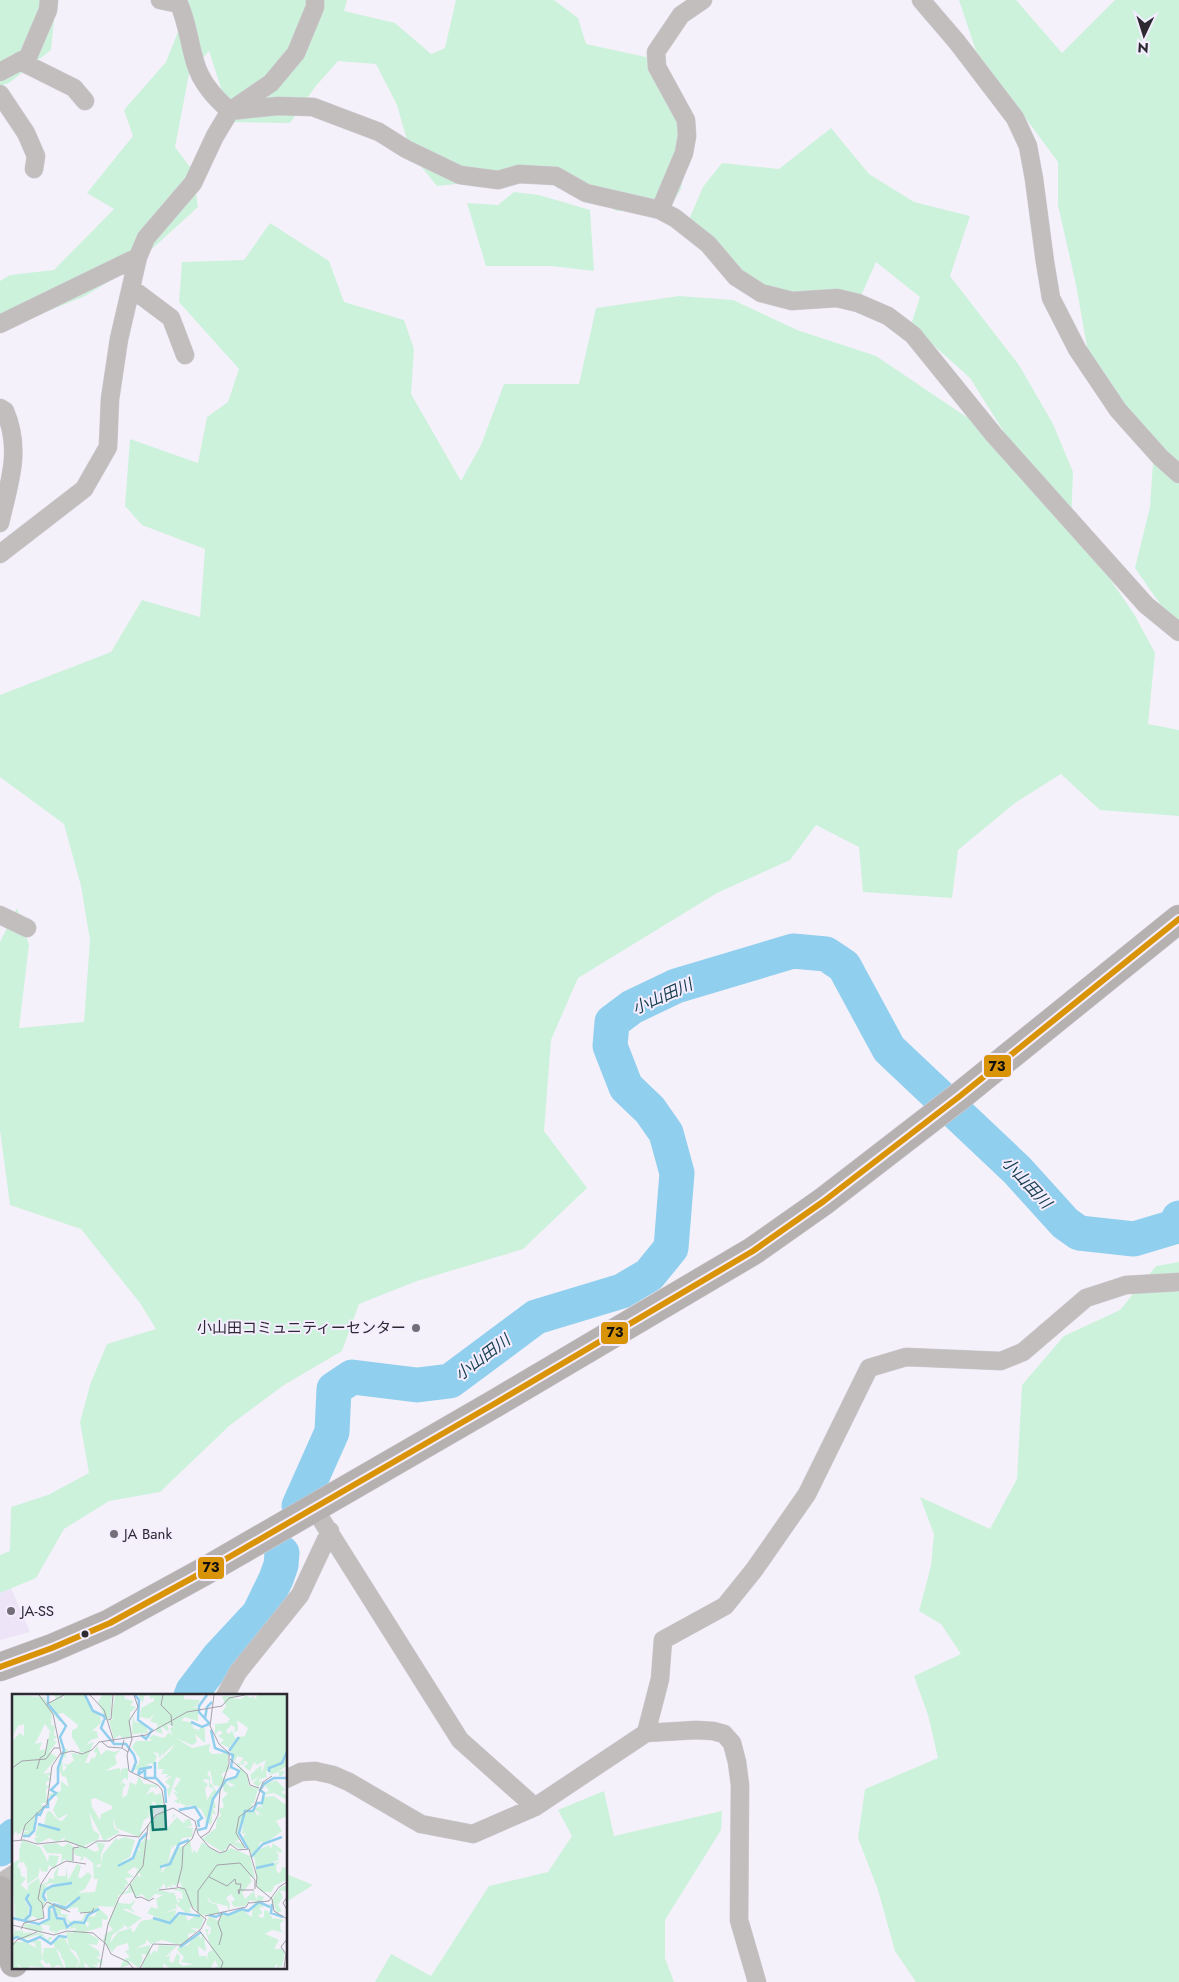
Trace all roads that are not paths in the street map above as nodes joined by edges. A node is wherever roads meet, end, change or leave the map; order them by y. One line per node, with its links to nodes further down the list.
1 (49, 0): 6 (street)
2 (160, 0): 10 (street)
3 (315, 0): 10 (street)
4 (703, 0): 12 (street)
5 (921, 0): 18 (street)
6 (20, 61): 7 (street); 9 (street)
7 (0, 72)
8 (0, 94): 11 (street)
9 (85, 101)
10 (230, 111): 12 (street); 13 (street)
11 (34, 169)
12 (660, 210): 21 (street)
13 (138, 257): 14 (street); 15 (street)
14 (130, 288): 16 (street); 20 (street)
15 (0, 324)
16 (185, 355)
17 (0, 408): 19 (street)
18 (1179, 474)
19 (0, 523)
20 (0, 554)
21 (1179, 632)
22 (0, 915): 24 (street)
23 (1179, 919): 26 (highway)
24 (27, 928)
25 (1179, 1282): 30 (street)
26 (314, 1508): 27 (street); 28 (highway)
27 (330, 1531): 29 (street); 32 (street)
28 (0, 1666)
29 (226, 1694)
30 (646, 1733): 32 (street); 37 (street)
31 (288, 1779): 32 (street)
32 (535, 1807)
33 (12, 1875): 34 (street)
34 (0, 1883)
35 (0, 1890): 36 (highway)
36 (12, 1953)
37 (757, 1982)

